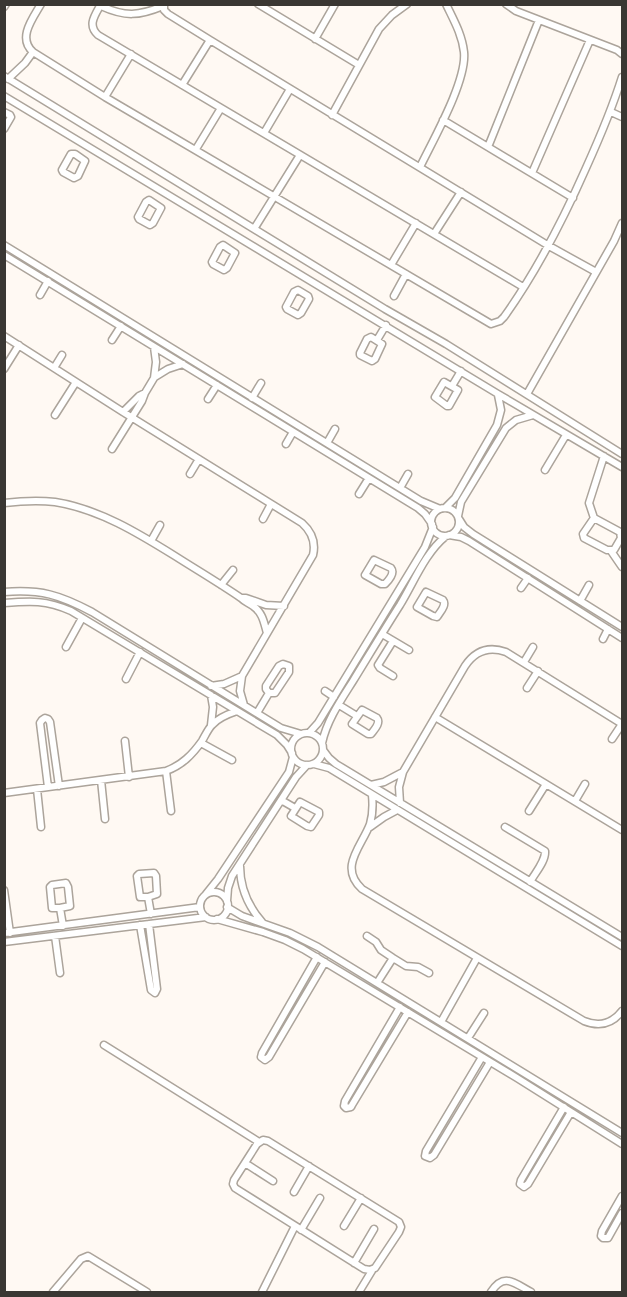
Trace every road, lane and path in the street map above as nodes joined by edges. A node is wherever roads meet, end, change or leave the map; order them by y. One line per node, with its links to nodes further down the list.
1 (41, 4): 15 (street)
2 (258, 4): 10 (street)
3 (278, 4): 10 (street)
4 (335, 4): 12 (street)
5 (407, 4): 18 (street)
6 (446, 4): 31 (street)
7 (506, 4): 11 (street)
8 (101, 5): 9 (street); 16 (street)
9 (163, 5): 13 (street)
10 (273, 13): 12 (street)
11 (539, 20): 14 (street); 35 (street)
12 (315, 39): 18 (street)
13 (210, 40): 21 (street); 22 (street)
14 (590, 40): 17 (street); 40 (street)
15 (33, 52): 19 (street); 24 (street)
16 (131, 54): 21 (street); 24 (street)
17 (622, 54)
18 (359, 65): 29 (street)
19 (6, 77): 48 (street)
20 (622, 77): 28 (street)
21 (182, 85): 26 (street)
22 (290, 89): 29 (street); 33 (street)
23 (4, 96): 25 (street)
24 (105, 97): 36 (street)
25 (11, 99): 27 (street); 34 (street)
26 (221, 108): 33 (street); 36 (street)
27 (5, 112): 32 (street)
28 (611, 112): 30 (street); 44 (street)
29 (332, 115): 39 (street)
30 (622, 117)
31 (442, 120): 35 (street); 39 (street)
32 (4, 129)
33 (264, 133): 37 (street)
34 (86, 145): 38 (street); 41 (street)
35 (488, 147): 40 (street)
36 (196, 149): 43 (street)
37 (300, 155): 43 (street); 46 (street)
38 (79, 157)
39 (420, 167): 42 (street)
40 (532, 174): 44 (street)
41 (162, 191): 45 (street); 50 (street)
42 (461, 192): 49 (street); 52 (street)
43 (275, 196): 48 (street); 55 (street)
44 (573, 198): 52 (street)
45 (155, 203)
46 (416, 223): 49 (street); 55 (street)
47 (622, 223): 56 (street)
48 (254, 229): 85 (street)
49 (434, 234): 60 (street)
50 (236, 235): 53 (street); 58 (street)
51 (4, 245): 61 (street)
52 (549, 246): 56 (street); 60 (street)
53 (229, 248)
54 (4, 255): 59 (street)
55 (391, 265): 57 (street)
56 (596, 272): 85 (street)
57 (406, 274): 60 (street); 64 (street)
58 (311, 280): 62 (street); 66 (street)
59 (48, 281): 63 (street); 65 (street)
60 (524, 287)
61 (80, 292): 65 (street); 86 (street)
62 (303, 293)
63 (40, 295)
64 (394, 296)
65 (76, 298): 67 (street)
66 (386, 325): 70 (street); 77 (street)
67 (121, 326): 69 (street); 72 (street)
68 (4, 336): 71 (street)
69 (112, 339)
70 (377, 340)
71 (19, 345): 75 (street); 76 (street)
72 (154, 346): 74 (street); 78 (street)
73 (62, 355): 75 (street)
74 (183, 364): 78 (street); 81 (street)
75 (54, 368): 79 (street)
76 (4, 369)
77 (461, 371): 82 (street); 84 (street)
78 (154, 378): 83 (street)
79 (76, 382): 89 (street); 90 (street)
80 (261, 382): 86 (street)
81 (217, 385): 87 (street); 93 (street)
82 (452, 386)
83 (145, 393): 89 (street); 92 (street)
84 (498, 394): 91 (street); 113 (street)
85 (527, 394): 100 (street)
86 (252, 398): 88 (street)
87 (208, 399)
88 (275, 411): 93 (street); 97 (street)
89 (123, 412): 92 (street)
90 (55, 415)
91 (533, 415): 96 (street); 114 (street)
92 (132, 417): 99 (street); 102 (street)
93 (271, 418): 95 (street)
94 (335, 429): 97 (street)
95 (293, 432): 98 (street); 107 (street)
96 (566, 435): 101 (street); 104 (street)
97 (327, 443): 108 (street)
98 (286, 444)
99 (112, 449)
100 (622, 454)
101 (604, 456): 103 (street); 115 (street)
102 (199, 459): 105 (street); 111 (street)
103 (622, 467)
104 (544, 470)
105 (190, 474)
106 (408, 474): 108 (street)
107 (369, 478): 109 (street); 112 (street)
108 (400, 488): 112 (street)
109 (359, 494)
110 (4, 503): 120 (street)
111 (271, 504): 116 (street); 136 (street)
112 (419, 505): 113 (street); 118 (street)
113 (442, 508): 114 (street); 118 (street)
114 (459, 518): 119 (street); 134 (street)
115 (594, 518): 121 (street); 121 (street)
116 (263, 519)
117 (160, 525): 120 (street)
118 (432, 526): 119 (street); 128 (street)
119 (448, 535): 124 (street); 131 (street)
120 (151, 541): 126 (street)
121 (611, 551): 122 (street)
122 (622, 567)
123 (232, 570): 126 (street)
124 (528, 578): 129 (street); 139 (street)
125 (389, 579): 125 (street); 128 (street)
126 (221, 585): 132 (street)
127 (589, 585): 134 (street)
128 (401, 586): 159 (street)
129 (521, 588)
130 (4, 592): 154 (street)
131 (407, 593): 133 (street); 141 (street)
132 (241, 598): 136 (street); 140 (street)
133 (420, 599): 133 (street)
134 (580, 601): 138 (street)
135 (4, 603): 137 (street)
136 (284, 606): 140 (street)
137 (82, 618): 145 (street); 148 (street)
138 (622, 627)
139 (608, 629): 142 (street); 143 (street)
140 (267, 633): 151 (street)
141 (382, 634): 144 (street); 161 (street)
142 (622, 638)
143 (603, 639)
144 (393, 640): 147 (street); 152 (street)
145 (66, 647)
146 (533, 647): 149 (street)
147 (409, 650)
148 (140, 652): 153 (street); 158 (street)
149 (524, 662): 150 (street); 166 (street)
150 (538, 671): 155 (street); 167 (street)
151 (242, 676): 154 (street); 160 (street)
152 (393, 676)
153 (126, 679)
154 (211, 686): 160 (street)
155 (527, 688)
156 (325, 692): 159 (street)
157 (269, 693): 157 (street); 163 (street)
158 (211, 695): 162 (street); 168 (street)
159 (334, 697): 170 (street)
160 (244, 705): 163 (street)
161 (339, 705): 165 (street); 177 (street)
162 (237, 711): 168 (street); 171 (street)
163 (257, 713): 169 (street)
164 (622, 713): 167 (street)
165 (357, 716): 165 (street)
166 (435, 717): 183 (street); 186 (street)
167 (621, 723): 172 (street)
168 (211, 726): 176 (street)
169 (281, 728): 170 (street); 171 (street)
170 (305, 734): 177 (street); 178 (street)
171 (277, 735): 178 (street)
172 (612, 739)
173 (53, 741): 175 (street); 175 (street); 188 (street)
174 (125, 741): 184 (street)
175 (42, 743): 190 (street)
176 (201, 743): 179 (street); 182 (street)
177 (323, 746): 180 (street); 181 (street)
178 (292, 755): 180 (street); 208 (street)
179 (232, 760)
180 (311, 765): 181 (street); 194 (street)
181 (336, 769): 189 (street); 193 (street)
182 (166, 771): 184 (street); 198 (street)
183 (403, 772): 189 (street); 196 (street)
184 (129, 777): 185 (street)
185 (101, 780): 188 (street); 200 (street)
186 (546, 784): 195 (street); 199 (street)
187 (585, 784): 195 (street)
188 (59, 786): 190 (street)
189 (370, 786): 196 (street)
190 (48, 787): 191 (street)
191 (37, 789): 192 (street); 201 (street)
192 (4, 793)
193 (372, 795): 196 (street); 203 (street)
194 (281, 800): 197 (street); 205 (street)
195 (575, 801): 204 (street)
196 (398, 807): 203 (street); 206 (street); 224 (street)
197 (295, 808): 197 (street)
198 (171, 811)
199 (529, 811)
200 (105, 819)
201 (41, 827)
202 (505, 827): 206 (street)
203 (367, 830): 228 (street)
204 (622, 830)
205 (240, 864): 210 (street); 216 (street)
206 (530, 882): 224 (street)
207 (4, 890): 220 (street)
208 (206, 894): 210 (street); 211 (street)
209 (148, 897): 209 (street); 213 (street)
210 (227, 904): 215 (street); 216 (street)
211 (200, 906): 213 (street); 214 (street)
212 (60, 908): 212 (street); 219 (street)
213 (151, 914): 219 (street)
214 (206, 917): 215 (street); 217 (street)
215 (218, 919): 225 (street)
216 (262, 922): 226 (street)
217 (149, 924): 218 (street); 218 (street)
218 (140, 925): 221 (street)
219 (63, 926): 220 (street)
220 (7, 933)
221 (55, 936): 223 (street); 231 (street)
222 (367, 936): 227 (street)
223 (4, 942)
224 (622, 942)
225 (317, 957): 229 (street); 239 (street)
226 (338, 958): 230 (street); 233 (street)
227 (393, 958): 232 (street); 233 (street)
228 (477, 958): 235 (street); 238 (street)
229 (325, 962): 230 (street); 240 (street)
230 (332, 966): 234 (street)
231 (60, 973)
232 (429, 973)
233 (377, 983): 238 (street)
234 (400, 1007): 236 (street); 247 (street)
235 (622, 1011)
236 (408, 1012): 243 (street); 248 (street)
237 (484, 1013): 241 (street)
238 (441, 1022): 241 (street)
239 (273, 1032): 240 (street); 240 (street)
240 (281, 1036)
241 (468, 1038): 245 (street)
242 (104, 1045): 254 (street)
243 (482, 1057): 244 (street); 251 (street)
244 (490, 1062): 246 (street); 252 (street)
245 (521, 1070): 246 (street); 253 (street)
246 (517, 1078): 249 (street)
247 (357, 1079): 248 (street); 248 (street)
248 (365, 1084)
249 (564, 1107): 250 (street); 256 (street)
250 (571, 1112): 255 (street); 257 (street)
251 (441, 1127): 252 (street); 252 (street)
252 (448, 1131)
253 (622, 1133)
254 (259, 1142): 258 (street); 259 (street)
255 (622, 1144)
256 (536, 1154): 257 (street); 257 (street)
257 (543, 1158)
258 (245, 1163): 260 (street); 267 (street)
259 (309, 1166): 261 (street); 263 (street)
260 (273, 1181)
261 (294, 1192)
262 (320, 1198): 267 (street)
263 (361, 1198): 266 (street); 270 (street)
264 (621, 1201): 265 (street)
265 (622, 1213)
266 (345, 1226)
267 (298, 1228): 269 (street); 273 (street)
268 (374, 1229): 269 (street)
269 (354, 1263): 270 (street)
270 (373, 1269): 274 (street)
271 (57, 1291): 272 (street)
272 (147, 1293)
273 (262, 1293)
274 (358, 1293)
275 (491, 1293): 276 (street)
276 (531, 1293)

